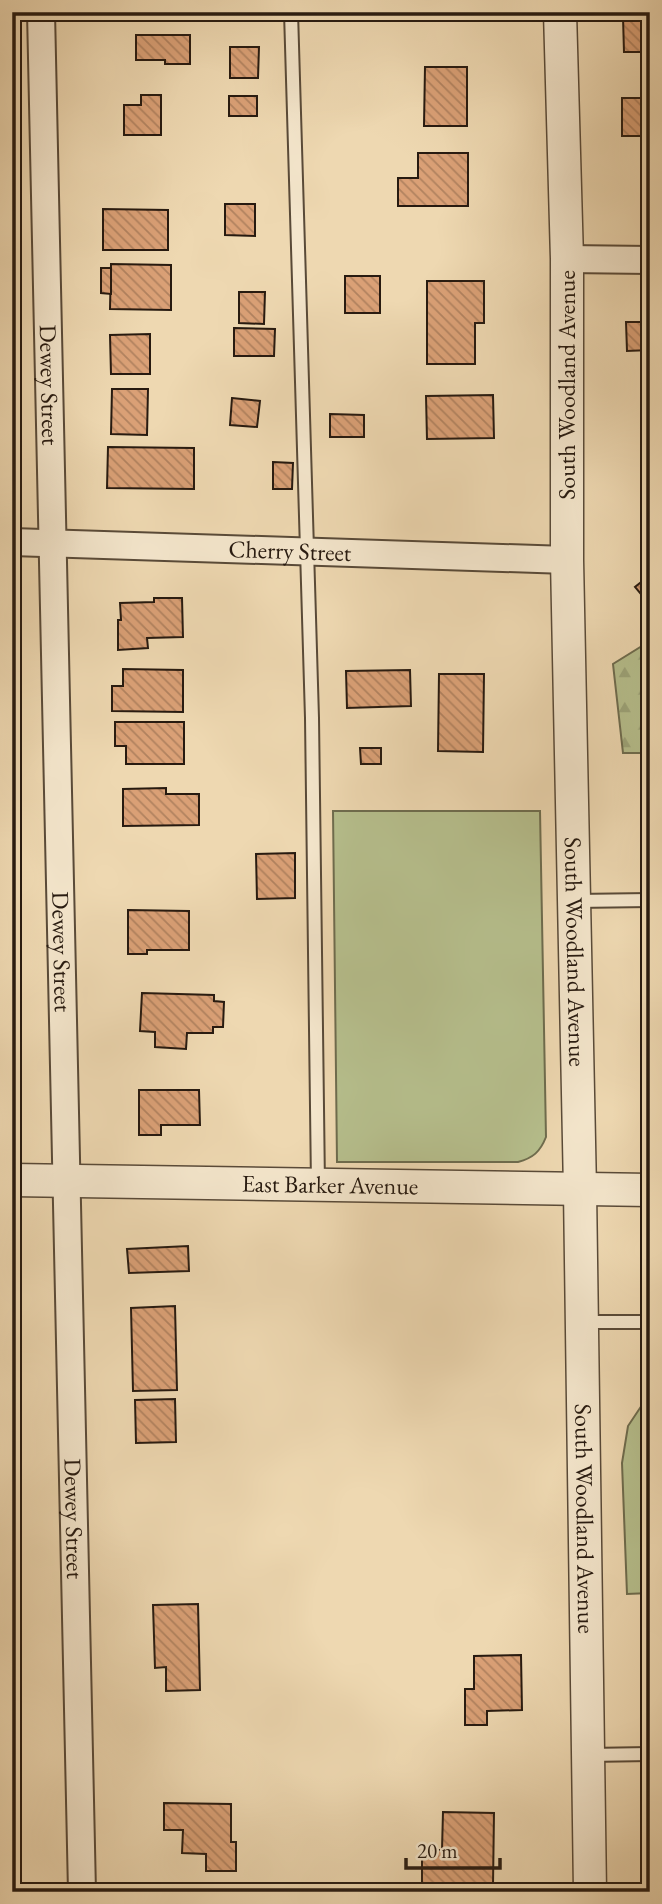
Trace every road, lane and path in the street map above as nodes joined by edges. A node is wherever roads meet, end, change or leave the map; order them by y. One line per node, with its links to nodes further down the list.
1 (41, 12): 7 (street, Dewey Street)
2 (291, 12): 8 (lane)
3 (560, 12): 4 (street, South Woodland Avenue)
4 (567, 259): 5 (street); 9 (street, South Woodland Avenue)
5 (650, 260)
6 (12, 542): 7 (street, Cherry Street)
7 (54, 544): 8 (street, Cherry Street); 13 (street, Dewey Street)
8 (308, 551): 9 (street, Cherry Street); 14 (lane)
9 (567, 560): 11 (street, South Woodland Avenue)
10 (650, 900): 11 (lane)
11 (574, 901): 15 (street, South Woodland Avenue)
12 (12, 1180): 13 (street, East Barker Avenue)
13 (67, 1181): 14 (street, East Barker Avenue); 21 (street, Dewey Street)
14 (318, 1185): 15 (street, East Barker Avenue)
15 (580, 1190): 16 (street, East Barker Avenue); 17 (street, South Woodland Avenue)
16 (650, 1190)
17 (582, 1322): 18 (lane); 20 (street, South Woodland Avenue)
18 (650, 1322)
19 (650, 1754): 20 (lane)
20 (588, 1755): 22 (street, South Woodland Avenue)
21 (82, 1892)
22 (590, 1892)

